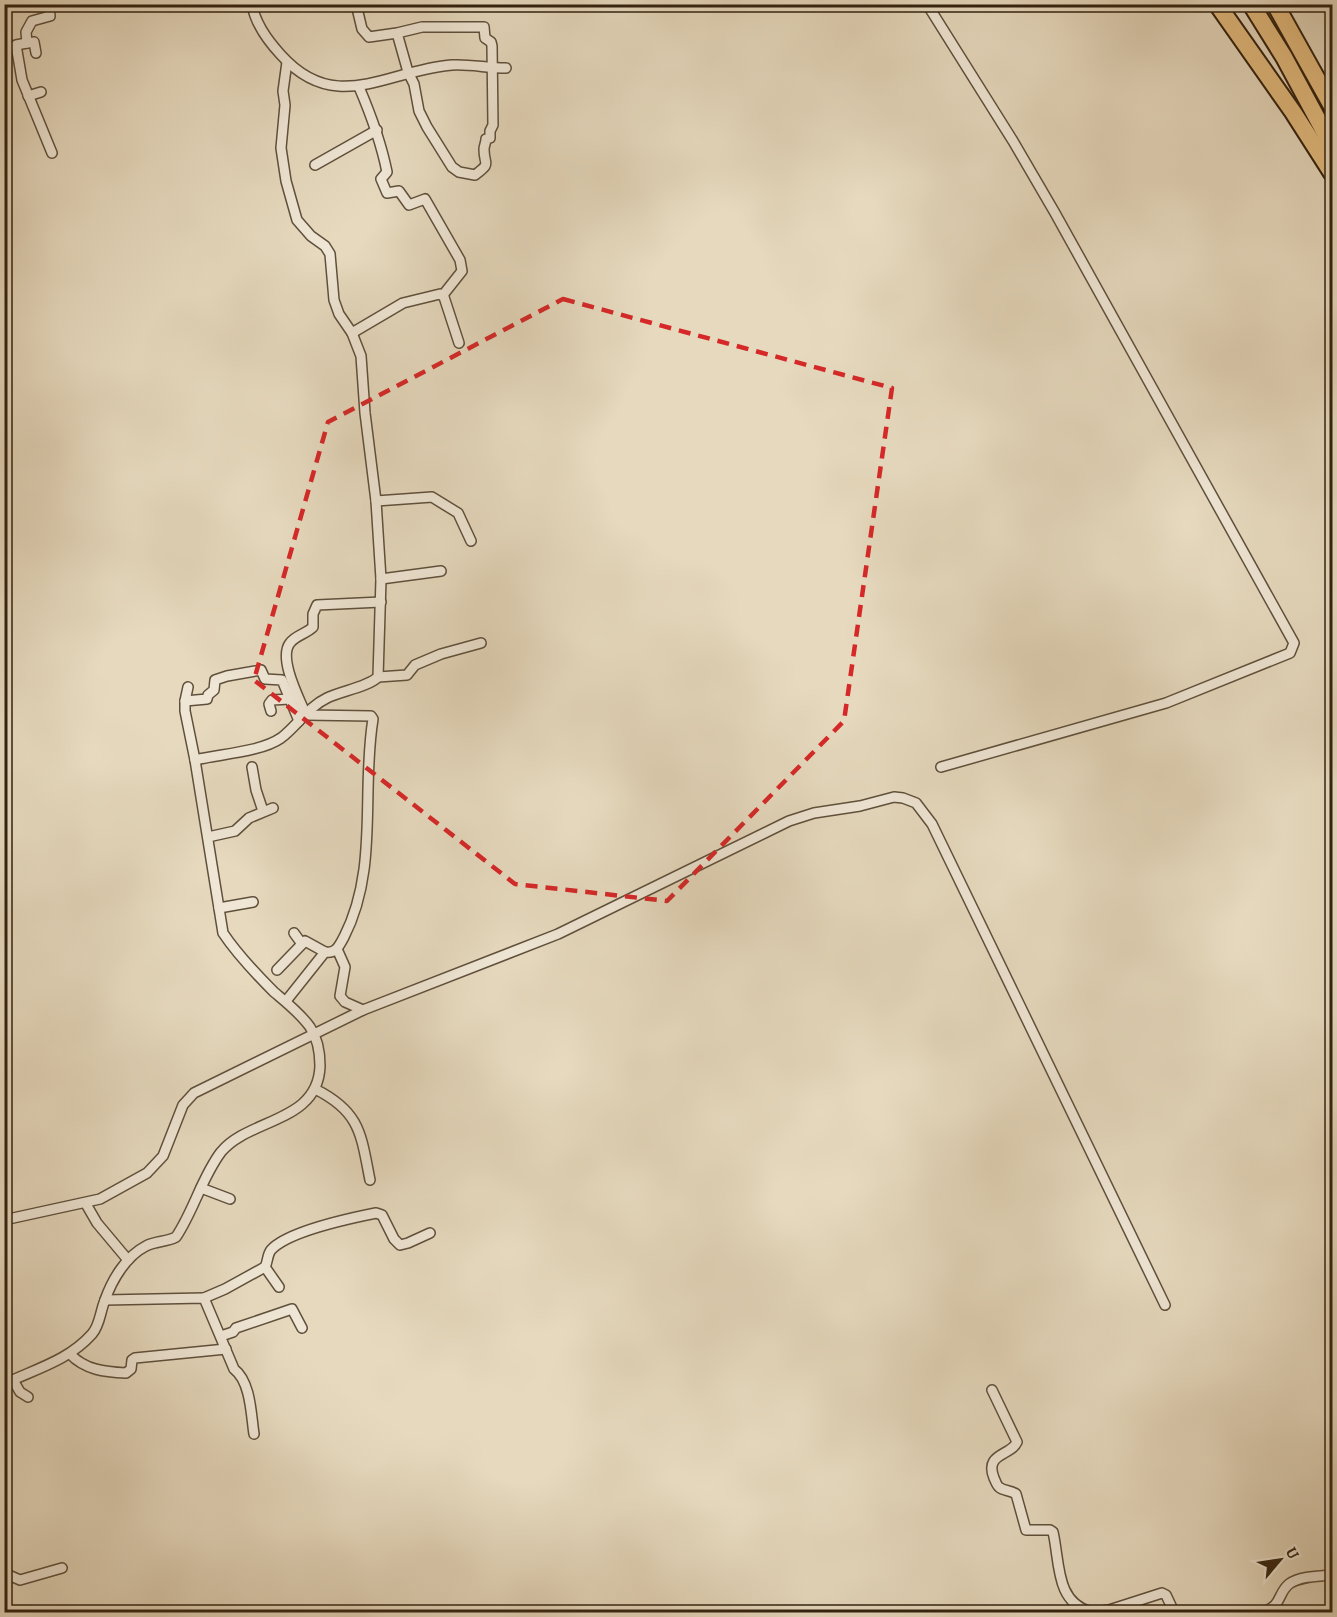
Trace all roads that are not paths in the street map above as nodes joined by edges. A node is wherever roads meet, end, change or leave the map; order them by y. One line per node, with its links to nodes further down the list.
1 (49, 4): 9 (street)
2 (252, 4): 11 (street)
3 (356, 4): 8 (street)
4 (927, 4): 41 (street)
5 (1217, 4): 23 (highway)
6 (1251, 4): 20 (highway)
7 (1275, 4): 18 (highway)
8 (397, 33): 12 (street); 14 (street)
9 (27, 43): 10 (street); 17 (street)
10 (36, 52)
11 (287, 62): 15 (street); 25 (street)
12 (493, 68): 13 (street); 14 (street); 14 (street)
13 (506, 68)
14 (408, 72): 15 (street)
15 (359, 87): 19 (street)
16 (41, 92): 17 (street)
17 (28, 96): 21 (street)
18 (1332, 106)
19 (377, 130): 22 (street); 24 (street)
20 (1332, 147)
21 (52, 153)
22 (315, 165)
23 (1332, 173)
24 (442, 295): 25 (street); 26 (street)
25 (352, 333): 27 (street)
26 (459, 343)
27 (376, 501): 28 (street); 30 (street)
28 (471, 541)
29 (441, 571): 30 (street)
30 (381, 579): 31 (street)
31 (381, 602): 33 (street); 38 (street)
32 (481, 643): 33 (street)
33 (378, 677): 38 (street)
34 (188, 687): 36 (street)
35 (290, 699): 36 (street); 37 (street); 38 (street)
36 (184, 701): 39 (street)
37 (271, 711)
38 (302, 718): 39 (street); 47 (street)
39 (195, 759): 42 (street)
40 (252, 767): 42 (street)
41 (941, 767)
42 (208, 837): 44 (street)
43 (254, 902): 44 (street)
44 (219, 908): 50 (street)
45 (294, 933): 46 (street)
46 (302, 944): 48 (street); 49 (street)
47 (337, 949): 48 (street); 51 (street)
48 (324, 952): 50 (street)
49 (277, 970)
50 (286, 1001): 52 (street)
51 (363, 1010): 52 (street); 65 (street)
52 (313, 1034): 53 (street); 57 (street)
53 (315, 1089): 54 (street); 55 (street)
54 (370, 1180)
55 (201, 1188): 56 (street); 60 (street)
56 (230, 1199)
57 (86, 1204): 58 (street); 60 (street)
58 (4, 1220)
59 (430, 1233): 61 (street)
60 (128, 1260): 64 (street)
61 (265, 1267): 62 (street); 63 (street)
62 (279, 1287)
63 (204, 1298): 64 (street); 67 (street)
64 (105, 1300): 69 (street)
65 (1165, 1305)
66 (302, 1328): 67 (street)
67 (221, 1336): 68 (street)
68 (226, 1349): 69 (street); 73 (street)
69 (70, 1354): 70 (street)
70 (9, 1382): 72 (street)
71 (992, 1390): 77 (street)
72 (28, 1398)
73 (254, 1434)
74 (62, 1568): 75 (street)
75 (4, 1573)
76 (1332, 1575): 79 (street)
77 (1094, 1612): 78 (street)
78 (1174, 1612)
79 (1263, 1612)

